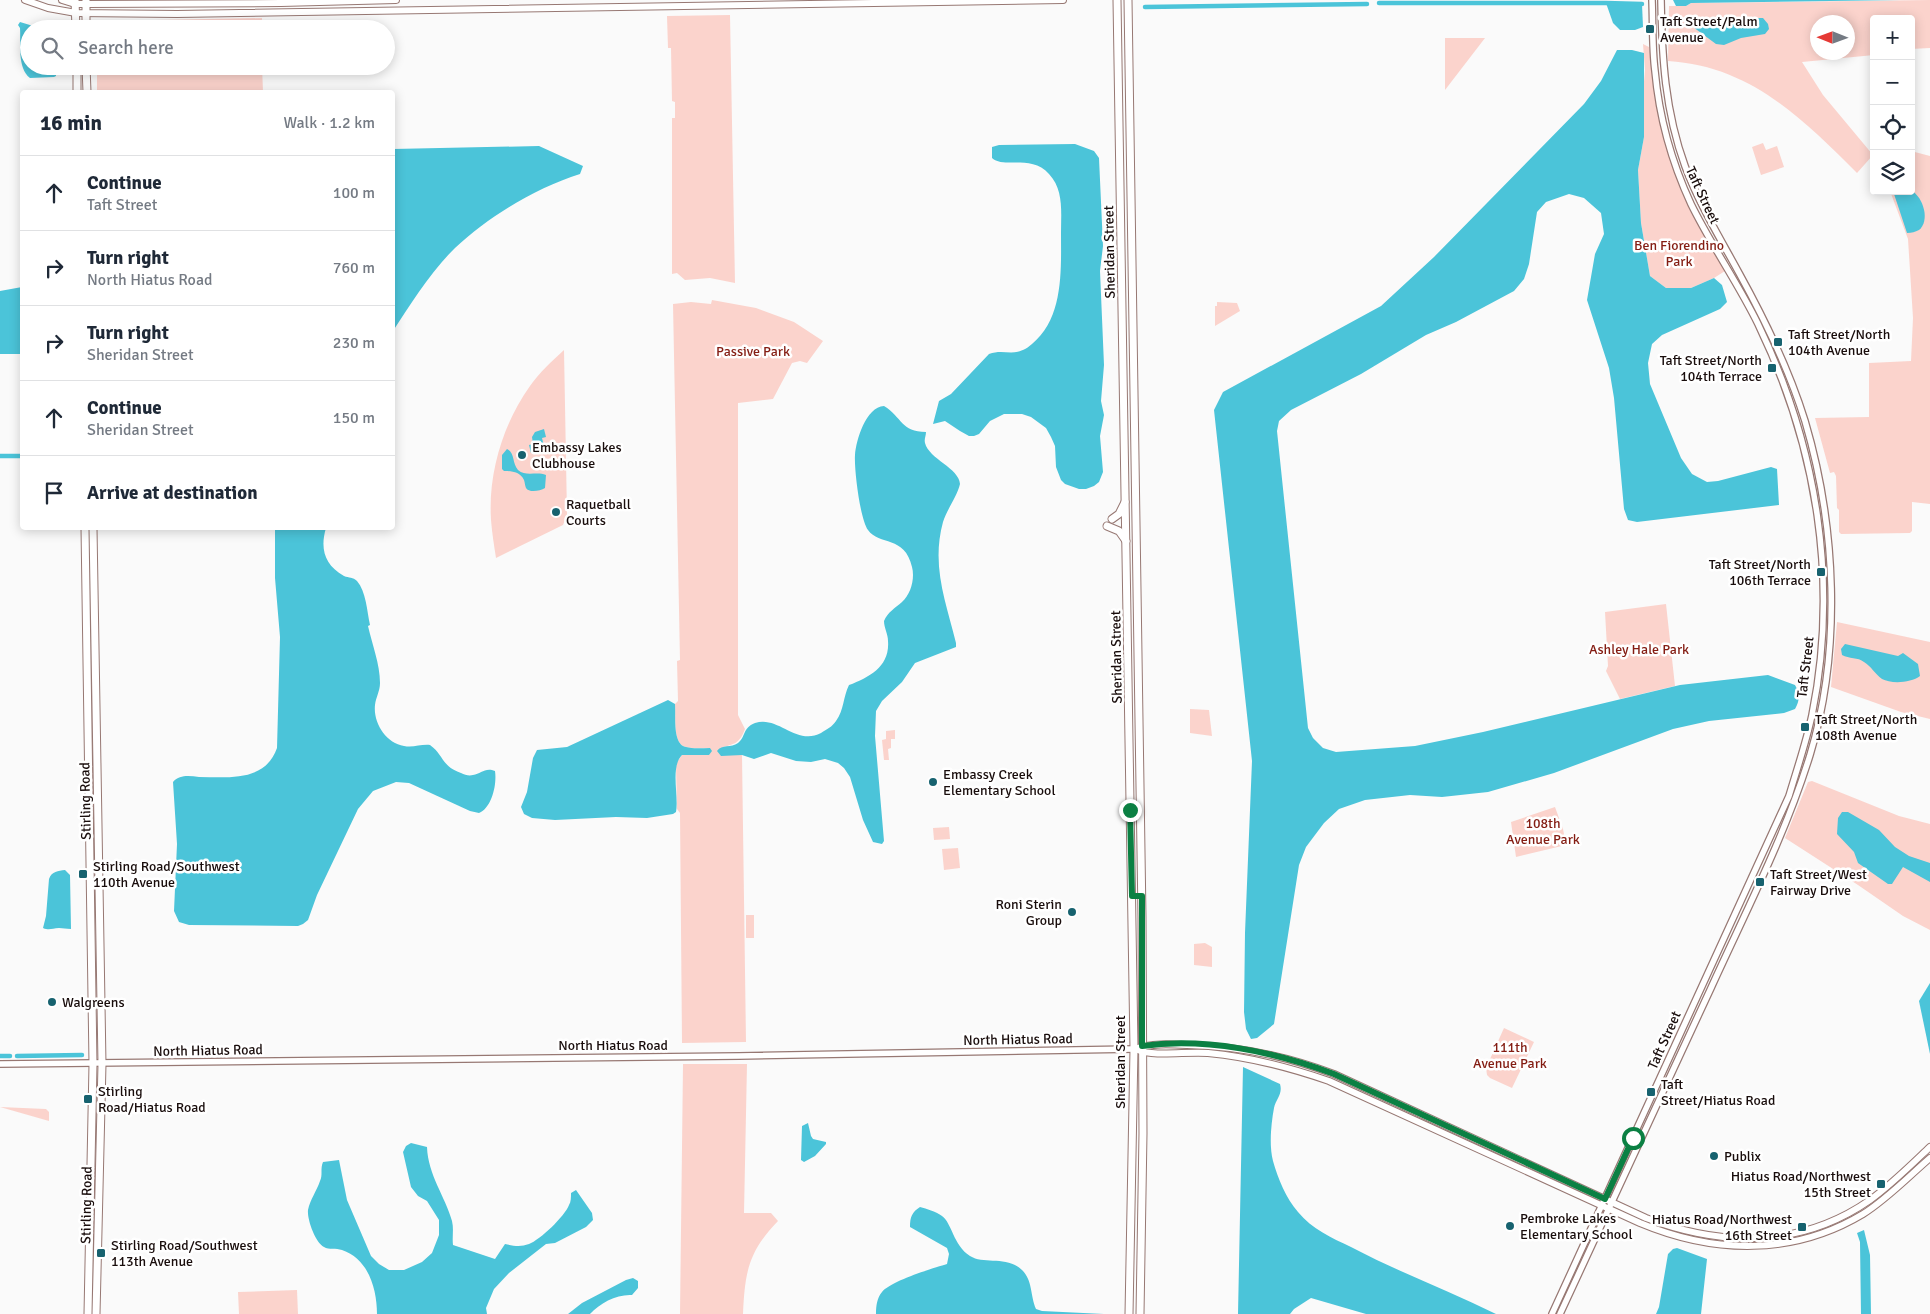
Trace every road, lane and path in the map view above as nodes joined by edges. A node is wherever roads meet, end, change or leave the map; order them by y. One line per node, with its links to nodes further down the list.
1 (25, 0): 14 (main road)
2 (62, 0): 10 (main road)
3 (396, 0): 9 (main road)
4 (1063, 0): 12 (main road)
5 (1117, 0): 22 (main road, Sheridan Street)
6 (1128, 0): 27 (main road, Sheridan Street)
7 (1652, 0): 35 (street, Taft Street)
8 (1661, 0): 36 (street, Taft Street)
9 (363, 1): 11 (main road); 13 (main road)
10 (75, 2): 11 (main road); 14 (main road)
11 (86, 2): 15 (main road)
12 (677, 3): 13 (main road)
13 (363, 10): 15 (main road)
14 (76, 13): 15 (main road); 16 (main road)
15 (86, 13): 17 (main road)
16 (76, 20)
17 (86, 20)
18 (77, 75): 20 (main road)
19 (86, 75): 21 (main road)
20 (77, 90)
21 (87, 90)
22 (1126, 499): 25 (main road, Sheridan Street); 25 (main road)
23 (85, 530): 33 (main road, Stirling Road)
24 (93, 530): 34 (main road, Stirling Road)
25 (1126, 542): 26 (main road, Sheridan Street)
26 (1129, 708): 27 (main road); 28 (main road, Sheridan Street)
27 (1139, 708): 29 (main road, Sheridan Street)
28 (1132, 896): 29 (main road); 30 (main road, Sheridan Street)
29 (1142, 896): 31 (main road, Sheridan Street)
30 (1134, 1049): 31 (main road, North Hiatus Road); 34 (street, North Hiatus Road); 50 (main road, Sheridan Street)
31 (1143, 1049): 41 (main road, North Hiatus Road); 42 (main road, North Hiatus Road); 51 (main road, Sheridan Street)
32 (0, 1064): 33 (street, North Hiatus Road)
33 (93, 1064): 34 (street, North Hiatus Road); 48 (main road, Stirling Road)
34 (102, 1064): 49 (main road, Stirling Road)
35 (1652, 1096): 36 (street); 37 (street, Taft Street)
36 (1659, 1099): 38 (street, Taft Street)
37 (1633, 1138): 38 (street); 45 (street, Taft Street)
38 (1640, 1142): 45 (street, Taft Street)
39 (1930, 1147): 43 (main road, North Hiatus Road)
40 (1930, 1158): 44 (main road, North Hiatus Road)
41 (1558, 1177): 42 (main road); 45 (main road, North Hiatus Road)
42 (1555, 1184): 45 (main road, North Hiatus Road)
43 (1879, 1193): 44 (main road); 45 (main road, North Hiatus Road)
44 (1885, 1198): 45 (main road, North Hiatus Road)
45 (1607, 1204): 46 (street, Taft Street); 47 (street, Taft Street)
46 (1569, 1276): 47 (street); 52 (street, Taft Street)
47 (1576, 1279): 53 (street, Taft Street)
48 (88, 1314)
49 (96, 1314)
50 (1129, 1314)
51 (1140, 1314)
52 (1552, 1314)
53 (1560, 1314)

